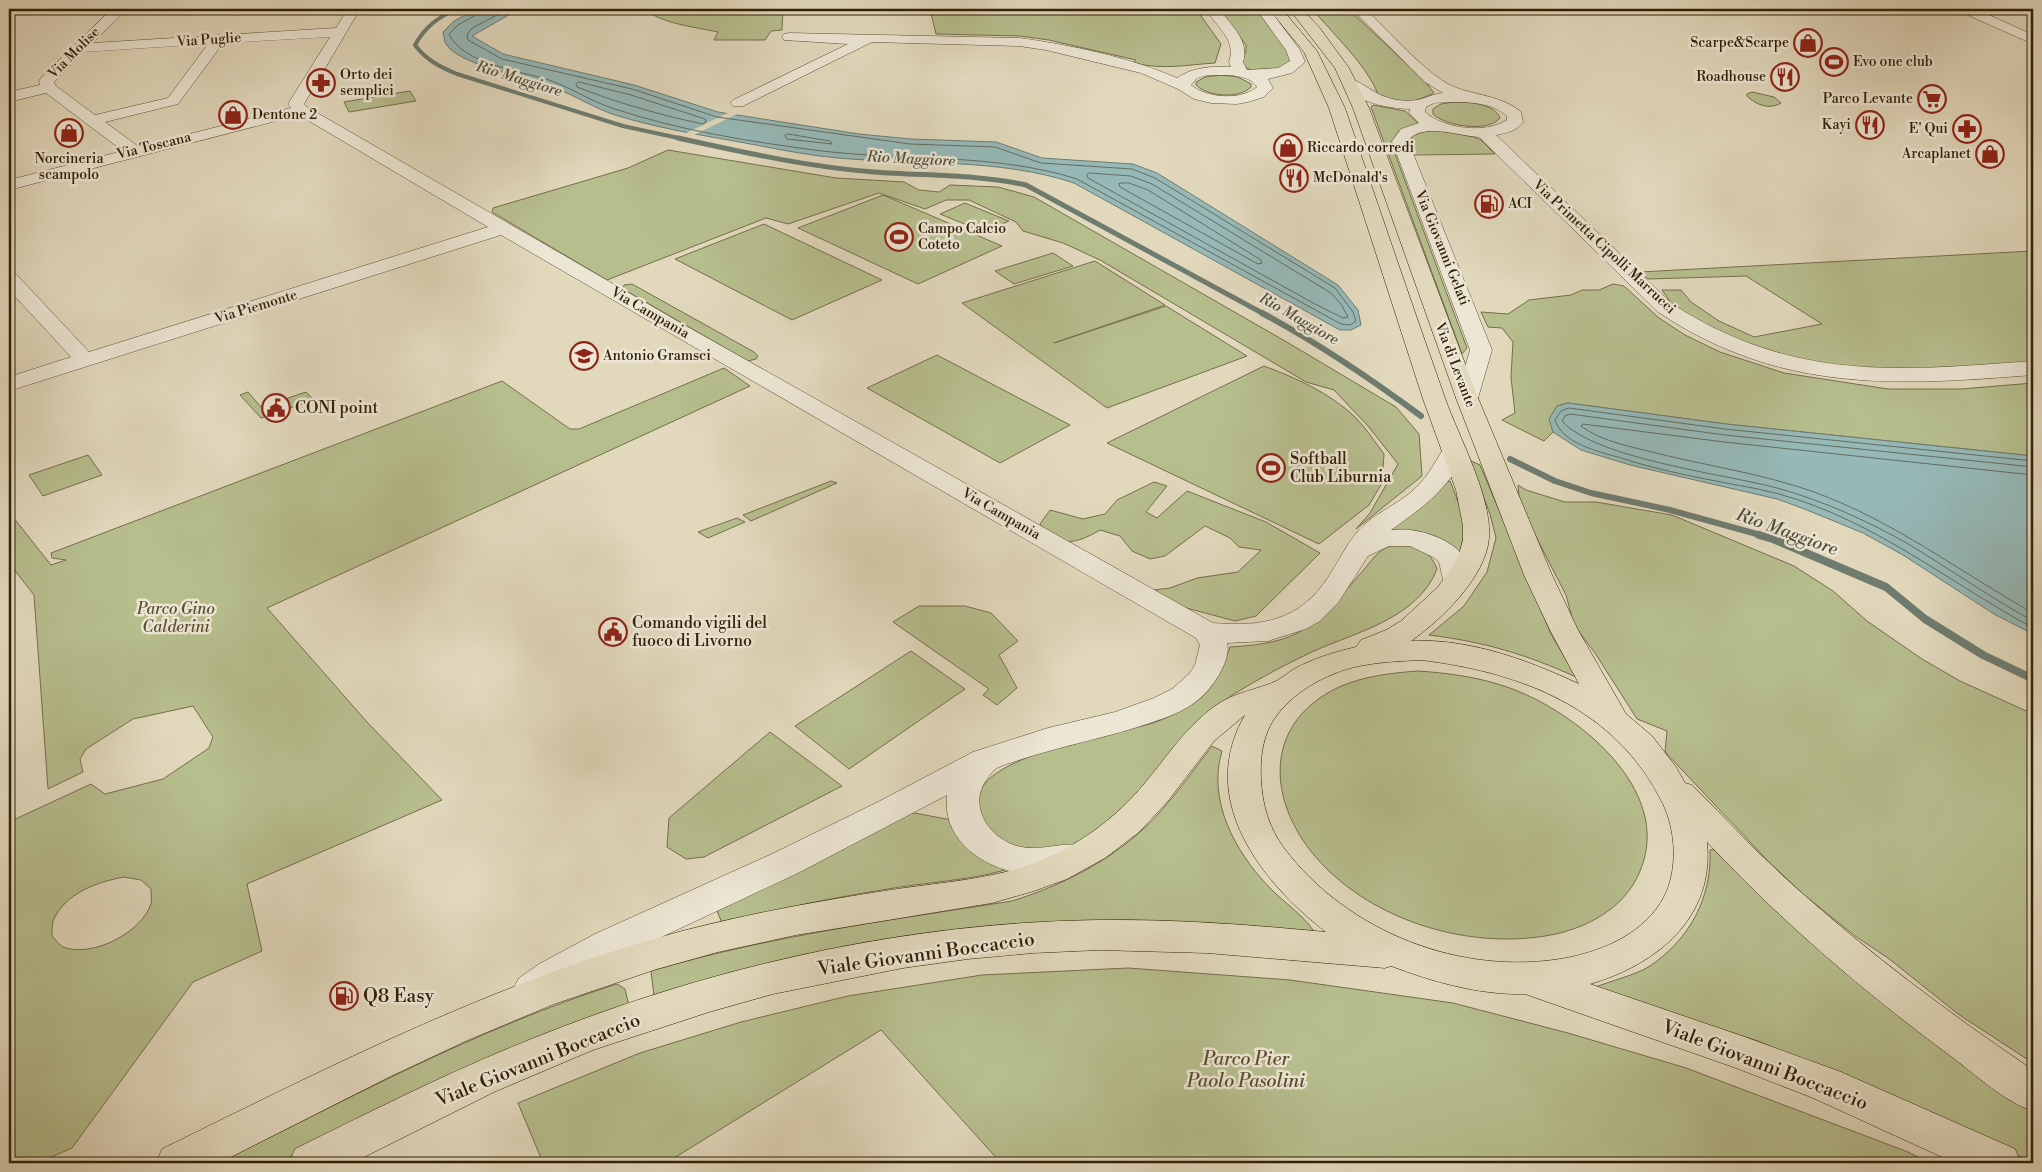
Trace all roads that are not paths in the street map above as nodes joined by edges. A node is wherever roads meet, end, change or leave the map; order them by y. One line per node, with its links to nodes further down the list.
1 (119, 9): 14 (street, Via Molise)
2 (354, 9): 9 (street)
3 (1212, 9): 15 (street)
4 (1262, 9): 18 (street)
5 (1275, 9): 41 (main road, Via di Levante)
6 (1295, 9): 21 (main road, Via di Levante)
7 (1358, 9): 19 (street)
8 (1966, 9): 13 (street)
9 (339, 32): 11 (street, Via Puglie); 29 (street)
10 (789, 37): 12 (street)
11 (219, 39): 14 (street, Via Puglie); 30 (street)
12 (864, 40): 16 (street); 27 (street)
13 (2033, 40)
14 (79, 48): 23 (street, Via Molise)
15 (1236, 58): 17 (street); 18 (street)
16 (1150, 71): 17 (street); 22 (street)
17 (1206, 72): 18 (street); 22 (street)
18 (1243, 74): 22 (street)
19 (1430, 79): 25 (street); 26 (street)
20 (17, 81): 23 (street)
21 (1349, 82): 28 (street, Via Giovanni Gelati); 40 (main road, Via di Levante)
22 (1183, 86)
23 (49, 88): 24 (street); 30 (street, Via Molise)
24 (9, 97)
25 (1437, 98): 26 (street, Via Giovanni Gelati); 28 (street, Via Giovanni Gelati)
26 (1468, 98): 32 (street, Via Giovanni Gelati)
27 (738, 103)
28 (1419, 105): 31 (street, Via Giovanni Gelati)
29 (301, 110): 33 (street, Via Toscana); 35 (street, Via Campania)
30 (92, 120): 33 (street, Via Molise)
31 (1438, 126): 32 (street, Via Giovanni Gelati); 40 (street, Via Giovanni Gelati)
32 (1483, 132): 38 (street, Via Primetta Cipolli Marrucci)
33 (134, 151): 34 (street, Via Toscana)
34 (9, 185)
35 (503, 228): 37 (street, Via Piemonte); 44 (street, Via Campania)
36 (9, 278): 37 (street)
37 (85, 360): 39 (street, Via Piemonte)
38 (2033, 368)
39 (9, 384)
40 (1471, 407): 47 (main road, Via di Levante)
41 (1453, 452): 42 (street); 43 (main road, Via di Levante)
42 (1356, 554): 43 (street); 44 (street)
43 (1457, 579): 45 (main road, Via di Levante)
44 (1207, 632): 48 (street, Viale Giovanni Boccaccio)
45 (1337, 661): 46 (main road, Viale Giovanni Boccaccio); 47 (main road, Viale Giovanni Boccaccio)
46 (1282, 691): 50 (main road, Viale Giovanni Boccaccio); 51 (main road, Viale Giovanni Boccaccio)
47 (1616, 723): 49 (main road, Viale Giovanni Boccaccio)
48 (984, 760): 50 (street, Viale Giovanni Boccaccio); 53 (street, Viale Giovanni Boccaccio)
49 (1671, 786): 52 (main road, Viale Giovanni Boccaccio); 54 (main road, Viale Giovanni Boccaccio)
50 (1085, 855): 53 (main road, Viale Giovanni Boccaccio)
51 (1400, 955): 52 (main road, Viale Giovanni Boccaccio); 56 (main road, Viale Giovanni Boccaccio)
52 (1526, 978): 57 (main road, Viale Giovanni Boccaccio)
53 (511, 1004): 55 (main road, Viale Giovanni Boccaccio)
54 (2033, 1093)
55 (177, 1163)
56 (310, 1163)
57 (2000, 1163)

